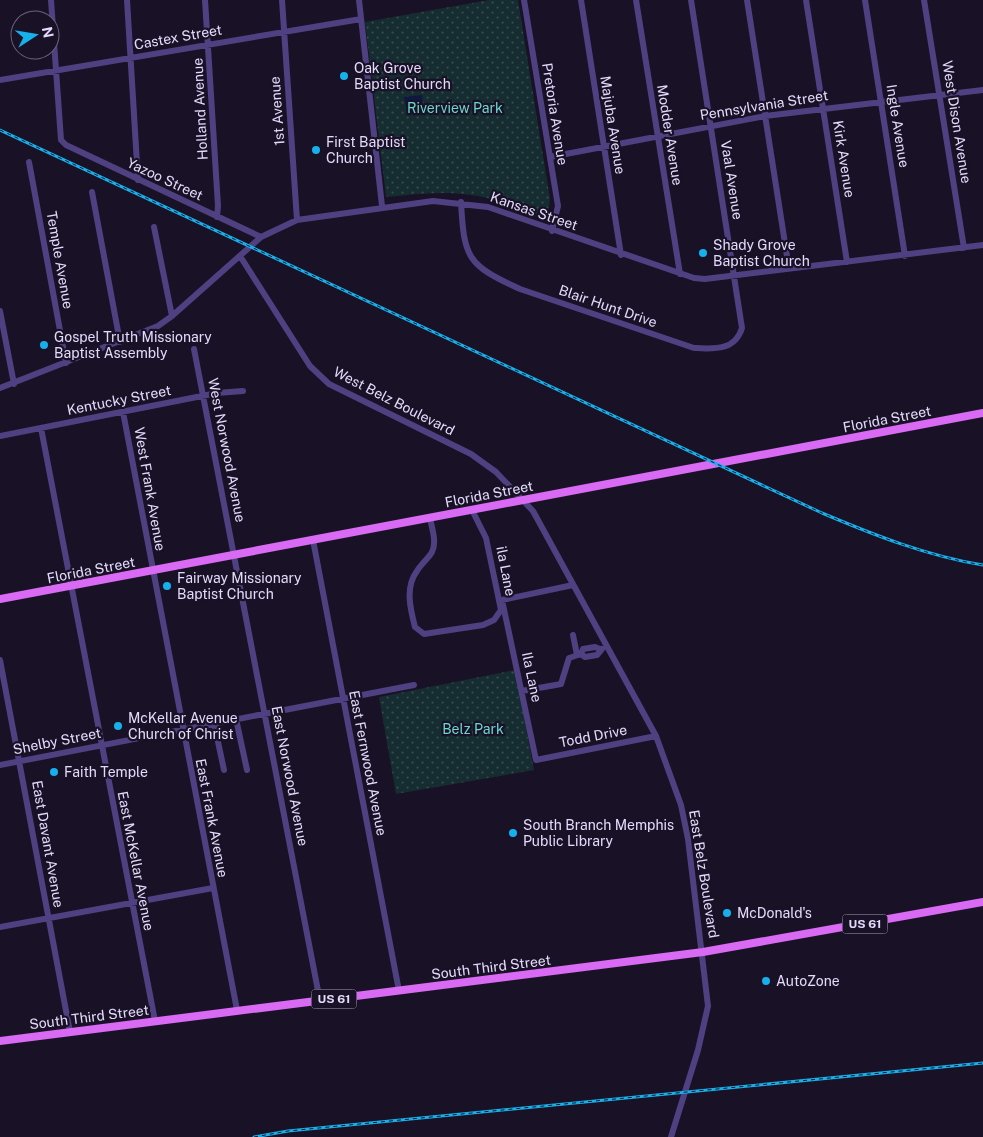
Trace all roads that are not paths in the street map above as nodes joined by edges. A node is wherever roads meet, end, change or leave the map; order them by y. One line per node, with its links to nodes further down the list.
1 (51, 0): 18 (street)
2 (127, 0): 17 (street)
3 (205, 0): 16 (street, Holland Avenue)
4 (282, 0): 15 (street, 1st Avenue)
5 (359, 0): 14 (street)
6 (524, 0): 28 (street, Pretoria Avenue)
7 (580, 0): 27 (street, Majuba Avenue)
8 (636, 0): 26 (street, Modder Avenue)
9 (691, 0): 25 (street, Vaal Avenue)
10 (747, 0): 24 (street)
11 (806, 0): 23 (street, Kirk Avenue)
12 (865, 0): 22 (street, Ingle Avenue)
13 (924, 0): 21 (street, West Dison Avenue)
14 (361, 19): 15 (street, Castex Street); 33 (street)
15 (285, 32): 16 (street, Castex Street); 35 (street, 1st Avenue)
16 (209, 45): 17 (street, Castex Street); 34 (street, Holland Avenue)
17 (131, 58): 18 (street, Castex Street); 30 (street)
18 (56, 72): 19 (street, Castex Street); 30 (street, Yazoo Street)
19 (0, 80)
20 (983, 90): 21 (street, Pennsylvania Street)
21 (940, 95): 22 (street, Pennsylvania Street); 40 (street, West Dison Avenue)
22 (881, 102): 23 (street, Pennsylvania Street); 43 (street, Ingle Avenue)
23 (824, 108): 24 (street, Pennsylvania Street); 44 (street, Kirk Avenue)
24 (765, 116): 25 (street, Pennsylvania Street); 45 (street)
25 (711, 126): 26 (street, Pennsylvania Street); 47 (street, Vaal Avenue)
26 (657, 136): 27 (street, Pennsylvania Street); 46 (street, Modder Avenue)
27 (604, 146): 28 (street, Pennsylvania Street); 41 (street, Majuba Avenue)
28 (550, 157): 37 (street, Pretoria Avenue)
29 (29, 162): 52 (street, Temple Avenue)
30 (138, 180): 34 (street, Yazoo Street)
31 (92, 192): 50 (street)
32 (461, 202): 33 (street, Kansas Street); 37 (street, Kansas Street); 47 (street, Blair Hunt Drive)
33 (382, 206): 35 (street, Kansas Street)
34 (217, 217): 38 (street, Yazoo Street)
35 (297, 220): 38 (street, Kansas Street)
36 (154, 227): 49 (street)
37 (552, 231): 41 (street, Kansas Street)
38 (261, 237): 42 (street, Kansas Street)
39 (983, 245): 40 (street, Kansas Street)
40 (964, 248): 43 (street, Kansas Street)
41 (622, 255): 46 (street, Kansas Street)
42 (240, 256): 49 (street, Kansas Street); 61 (street, West Belz Boulevard)
43 (905, 256): 44 (street, Kansas Street)
44 (847, 262): 45 (street, Kansas Street)
45 (789, 269): 47 (street, Kansas Street)
46 (680, 274): 47 (street, Kansas Street)
47 (735, 276)
48 (0, 311): 53 (street)
49 (172, 316): 50 (street, Kansas Street)
50 (120, 342): 52 (street, Kansas Street)
51 (194, 349): 56 (street, West Norwood Avenue)
52 (66, 363): 53 (street, Kansas Street)
53 (14, 384): 54 (street, Kansas Street)
54 (0, 388)
55 (243, 391): 56 (street, Kentucky Street)
56 (204, 396): 57 (street, Kentucky Street); 65 (street, West Norwood Avenue)
57 (123, 412): 59 (street, Kentucky Street); 66 (street, West Frank Avenue)
58 (983, 413): 61 (main road, Florida Street)
59 (41, 428): 60 (street, Kentucky Street); 68 (street, East McKellar Avenue)
60 (0, 436)
61 (523, 499): 62 (main road, Florida Street); 67 (street, East Belz Boulevard)
62 (472, 510): 63 (main road, Florida Street); 63 (street, ila Lane)
63 (430, 518): 64 (main road, Florida Street)
64 (313, 540): 65 (main road, Florida Street); 76 (street, East Fernwood Avenue)
65 (234, 556): 66 (main road, Florida Street); 77 (street, East Norwood Avenue)
66 (152, 571): 68 (main road, Florida Street); 80 (street, East Frank Avenue)
67 (573, 585): 71 (street, East Belz Boulevard); 75 (street, Ila Lane)
68 (72, 587): 69 (main road, Florida Street); 82 (street, East McKellar Avenue)
69 (0, 599)
70 (573, 634): 72 (street)
71 (603, 648): 72 (street); 81 (street, East Belz Boulevard)
72 (579, 654): 75 (street)
73 (0, 660): 84 (street, East Davant Avenue)
74 (414, 685): 76 (street, Shelby Street)
75 (522, 691): 83 (street, Ila Lane)
76 (344, 700): 77 (street, Shelby Street); 94 (street, East Fernwood Avenue)
77 (265, 713): 78 (street, Shelby Street); 95 (street, East Norwood Avenue)
78 (236, 719): 79 (street, Shelby Street); 87 (street)
79 (214, 723): 80 (street, Shelby Street); 86 (street)
80 (183, 729): 82 (street, Shelby Street); 88 (street, East Frank Avenue)
81 (656, 736): 83 (street, Todd Drive); 93 (street, East Belz Boulevard)
82 (101, 745): 84 (street, Shelby Street); 90 (street, East McKellar Avenue)
83 (536, 760)
84 (20, 761): 85 (street, Shelby Street); 91 (street, East Davant Avenue)
85 (0, 765)
86 (224, 770)
87 (246, 770)
88 (213, 888): 90 (street); 96 (street, East Frank Avenue)
89 (983, 902): 93 (main road, South Third Street / US 61)
90 (131, 903): 91 (street); 97 (street, East McKellar Avenue)
91 (49, 919): 92 (street); 98 (street, East Davant Avenue)
92 (0, 927)
93 (703, 952): 94 (main road, South Third Street / US 61); 100 (street, East Belz Boulevard)
94 (399, 991): 95 (main road, South Third Street / US 61)
95 (320, 1001): 96 (main road, South Third Street / US 61)
96 (237, 1010): 97 (main road, South Third Street / US 61)
97 (155, 1021): 98 (main road, South Third Street / US 61)
98 (70, 1032): 99 (main road, South Third Street / US 61)
99 (0, 1042)
100 (671, 1137)

